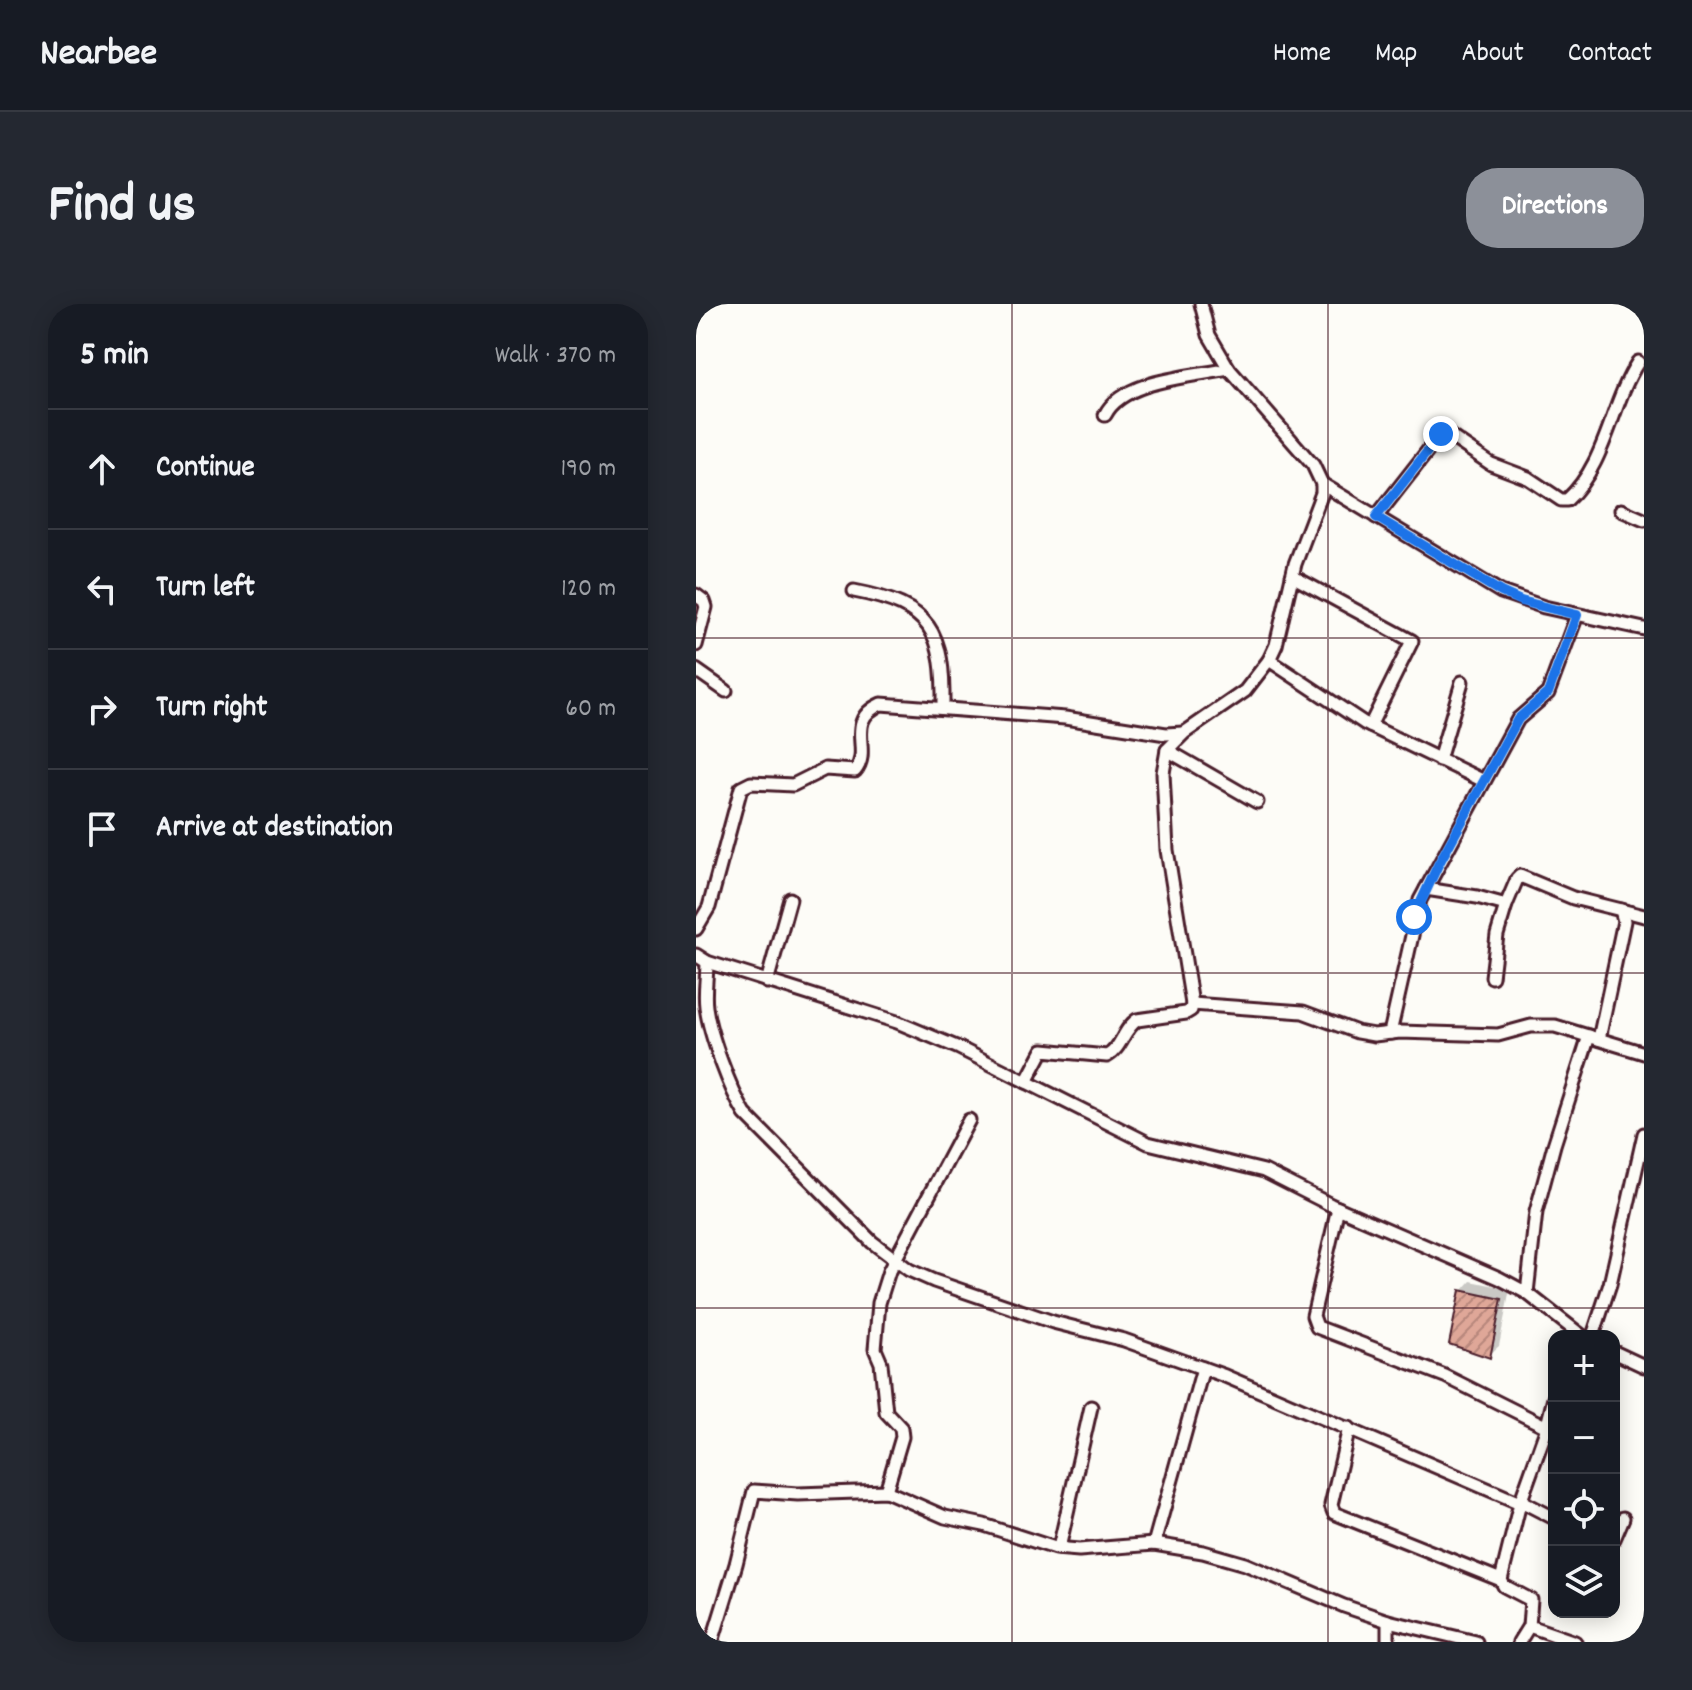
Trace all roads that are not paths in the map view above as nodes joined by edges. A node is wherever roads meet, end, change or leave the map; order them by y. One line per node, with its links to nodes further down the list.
1 (1201, 304): 3 (street)
2 (1638, 362): 7 (street)
3 (1229, 369): 4 (street); 5 (street)
4 (1105, 415)
5 (1322, 484): 7 (street); 9 (street)
6 (1621, 510): 8 (street)
7 (1376, 517): 12 (street)
8 (1644, 520)
9 (1292, 576): 15 (street); 20 (street)
10 (854, 591): 19 (street)
11 (696, 595): 14 (street)
12 (1577, 615): 13 (street); 24 (street)
13 (1644, 629)
14 (696, 645)
15 (1269, 660): 20 (street); 21 (street)
16 (696, 670): 18 (street)
17 (1462, 682): 23 (street)
18 (726, 691)
19 (943, 707): 21 (street); 31 (street)
20 (1370, 726): 23 (street)
21 (1184, 733): 22 (street)
22 (1167, 750): 25 (street); 36 (street)
23 (1439, 760): 24 (street)
24 (1484, 781): 26 (street)
25 (1257, 802)
26 (1426, 889): 28 (street); 37 (street)
27 (790, 899): 35 (street)
28 (1506, 905): 29 (street); 34 (street)
29 (1621, 910): 30 (street); 38 (street)
30 (1644, 916)
31 (696, 929)
32 (696, 955): 33 (street)
33 (707, 962): 35 (street); 44 (street)
34 (1492, 977)
35 (767, 982): 40 (street)
36 (1192, 1004): 37 (street); 40 (street)
37 (1390, 1033): 38 (street)
38 (1594, 1038): 39 (street); 45 (street)
39 (1644, 1053)
40 (1026, 1082): 43 (street)
41 (969, 1120): 44 (street)
42 (1644, 1134): 47 (street)
43 (1338, 1208): 45 (street); 53 (street)
44 (895, 1261): 50 (street); 55 (street)
45 (1527, 1293): 46 (street)
46 (1569, 1330)
47 (1595, 1330)
48 (1620, 1355): 49 (street)
49 (1644, 1366)
50 (1203, 1368): 54 (street); 60 (street)
51 (1553, 1402): 53 (street)
52 (1091, 1407): 61 (street)
53 (1547, 1427): 56 (street)
54 (1349, 1428): 56 (street); 62 (street)
55 (886, 1491): 61 (street); 65 (street)
56 (1520, 1502): 57 (street); 62 (street)
57 (1548, 1515)
58 (1623, 1518): 59 (street)
59 (1620, 1525)
60 (1154, 1544): 61 (street); 63 (street)
61 (1059, 1548)
62 (1501, 1580): 64 (street)
63 (1388, 1621): 66 (street); 67 (street)
64 (1529, 1626): 68 (street); 69 (street)
65 (712, 1642)
66 (1388, 1642)
67 (1476, 1642)
68 (1519, 1642)
69 (1575, 1642)

